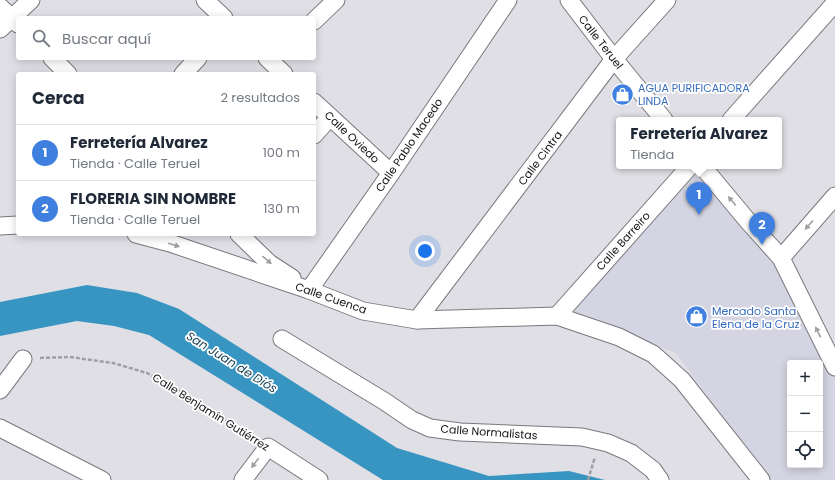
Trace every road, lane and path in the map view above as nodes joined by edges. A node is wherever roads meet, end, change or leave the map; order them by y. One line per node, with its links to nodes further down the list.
1 (31, 0): 10 (street)
2 (205, 0): 8 (street)
3 (336, 0): 9 (street)
4 (508, 0): 25 (street, Calle Pablo Macedo)
5 (569, 0): 11 (street, Calle Teruel)
6 (667, 0): 11 (street, Calle Cintra)
7 (835, 3): 21 (street)
8 (222, 16)
9 (316, 19)
10 (7, 20)
11 (614, 59): 20 (street, Calle Teruel); 34 (street, Calle Cintra)
12 (54, 60): 15 (street)
13 (196, 60): 16 (street)
14 (272, 60): 17 (street)
15 (66, 72)
16 (185, 72)
17 (282, 72)
18 (316, 104): 19 (street, Calle Oviedo)
19 (330, 116): 22 (street); 25 (street, Calle Oviedo)
20 (662, 117)
21 (734, 117)
22 (316, 133)
23 (687, 169): 33 (street, Calle Barreiro)
24 (704, 169): 31 (street, one-way to 24)
25 (391, 173): 32 (street, Calle Pablo Macedo)
26 (835, 196): 31 (street, one-way to 31)
27 (16, 225): 28 (street)
28 (0, 226)
29 (144, 236): 32 (street, Calle Cuenca, one-way to 32)
30 (240, 236): 32 (street, one-way to 32)
31 (781, 258): 37 (street, one-way to 31)
32 (309, 290): 34 (street, Calle Cuenca)
33 (557, 316): 34 (street, Calle Cuenca); 47 (street)
34 (417, 320)
35 (282, 340): 46 (street, Calle Normalistas)
36 (23, 359): 38 (street); 40 (path, Calle Benjamín Gutiérrez)
37 (835, 367)
38 (0, 390)
39 (0, 428): 42 (street)
40 (268, 447): 43 (street, one-way to 43); 44 (street, Calle Benjamín Gutiérrez)
41 (597, 450): 45 (path)
42 (102, 480)
43 (243, 480)
44 (319, 480)
45 (588, 480)
46 (660, 480)
47 (761, 480)

